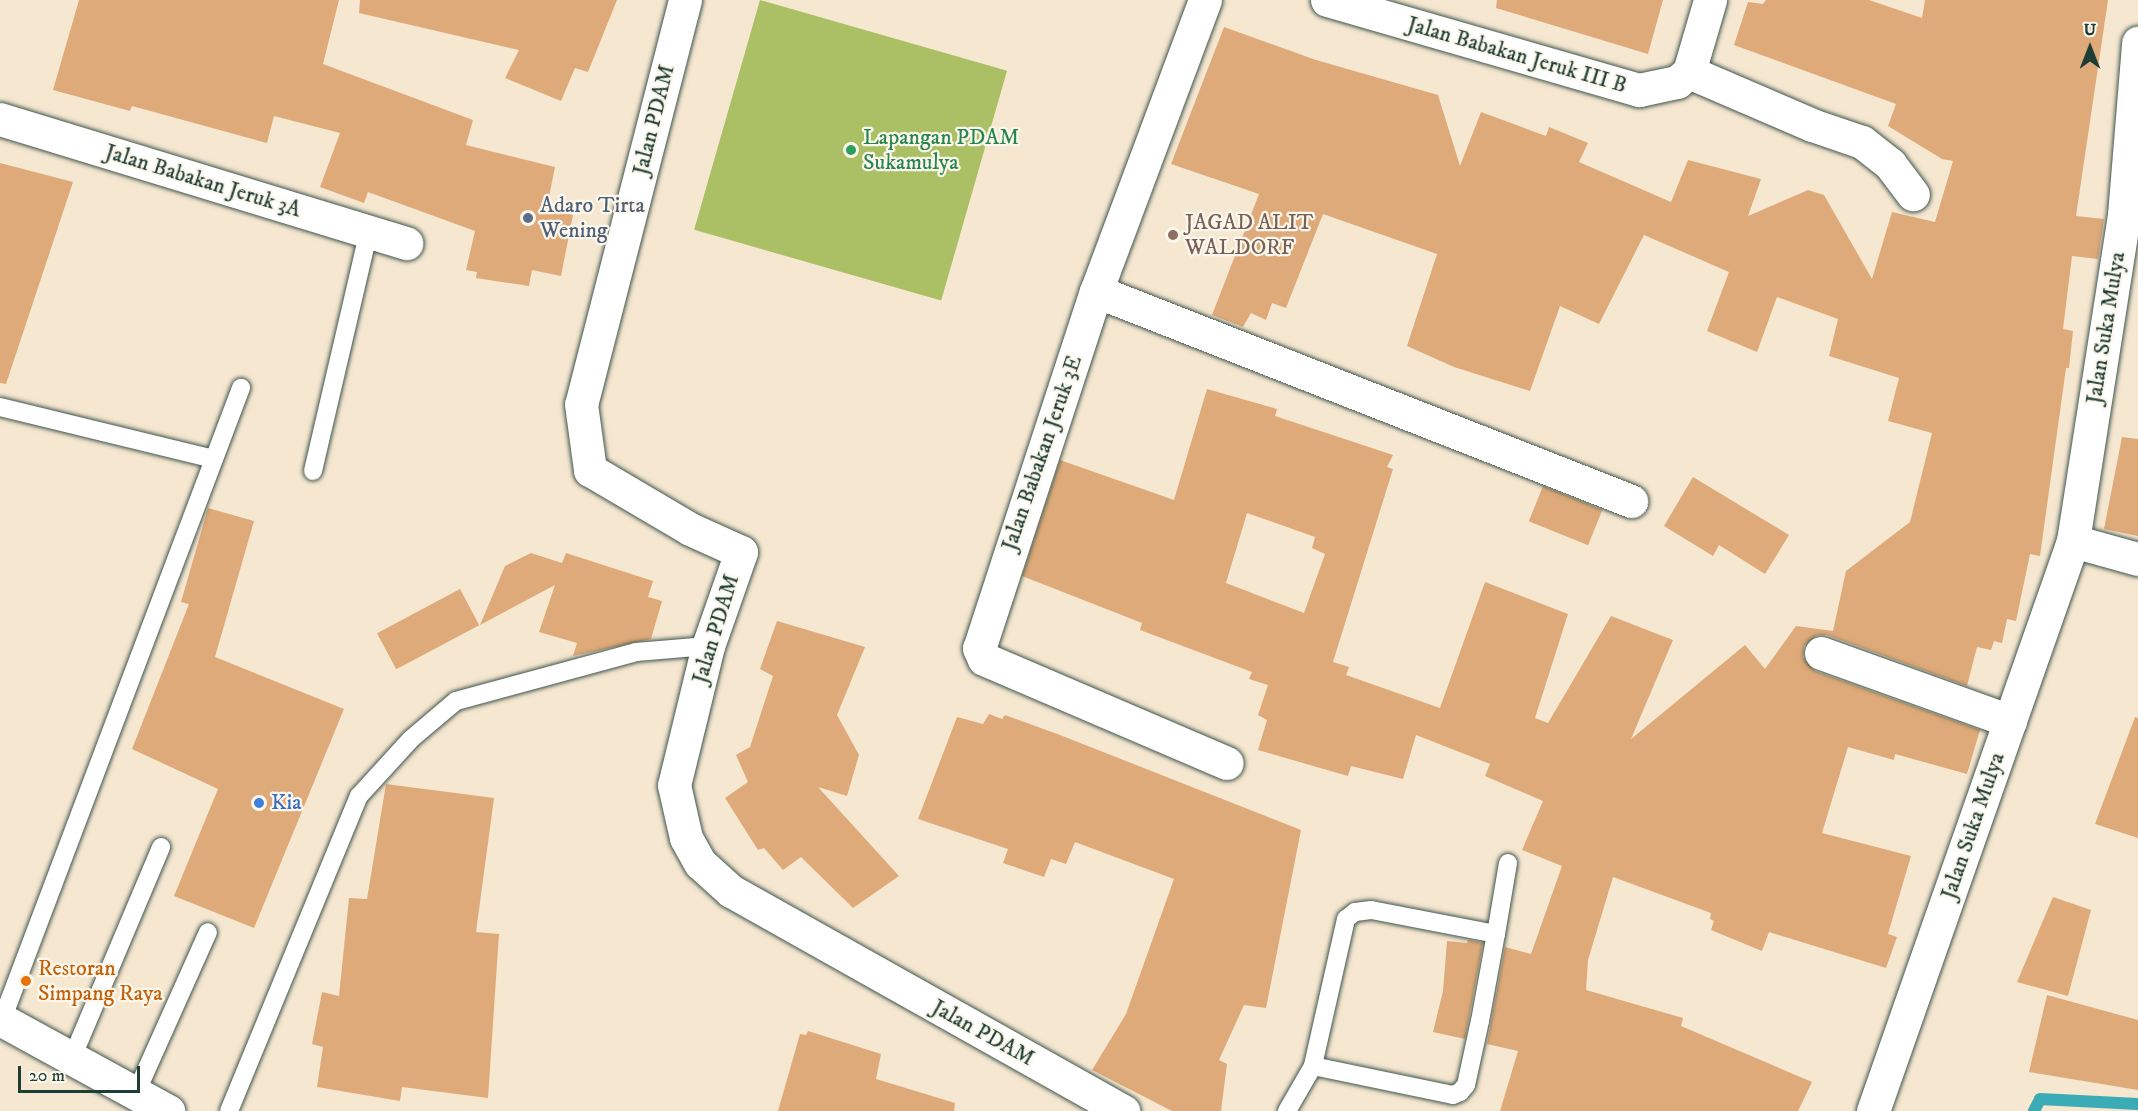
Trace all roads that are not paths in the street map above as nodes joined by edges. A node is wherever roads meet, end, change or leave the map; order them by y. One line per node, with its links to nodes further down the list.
1 (685, 0): 20 (main road, Jalan PDAM)
2 (1204, 0): 12 (main road, Jalan Babakan Jeruk 3E)
3 (1327, 0): 6 (main road, Jalan Babakan Jeruk III B)
4 (1710, 0): 6 (main road)
5 (2138, 43): 9 (main road, Jalan Suka Mulya)
6 (1689, 72): 8 (main road)
7 (0, 119): 10 (main road, Jalan Babakan Jeruk 3A)
8 (1912, 194)
9 (2131, 215): 18 (main road, Jalan Suka Mulya)
10 (369, 231): 11 (main road, Jalan Babakan Jeruk 3A); 16 (lane)
11 (406, 243)
12 (1096, 291): 17 (main road); 23 (main road, Jalan Babakan Jeruk 3E)
13 (240, 388): 15 (lane)
14 (0, 407): 15 (lane)
15 (214, 459): 28 (lane)
16 (313, 471)
17 (1631, 501)
18 (2073, 541): 19 (main road); 22 (main road, Jalan Suka Mulya)
19 (2138, 559)
20 (708, 646): 33 (lane); 34 (main road, Jalan PDAM)
21 (1821, 653): 22 (main road)
22 (2010, 721): 36 (main road, Jalan Suka Mulya)
23 (1227, 764)
24 (161, 847): 29 (lane)
25 (1508, 863): 27 (lane)
26 (208, 932): 31 (lane)
27 (1496, 934): 30 (lane); 30 (lane)
28 (1, 1019): 29 (main road)
29 (72, 1058): 31 (main road)
30 (1313, 1066): 35 (lane)
31 (136, 1093): 32 (main road)
32 (168, 1111)
33 (229, 1111)
34 (1123, 1111)
35 (1287, 1111)
36 (1873, 1111)

